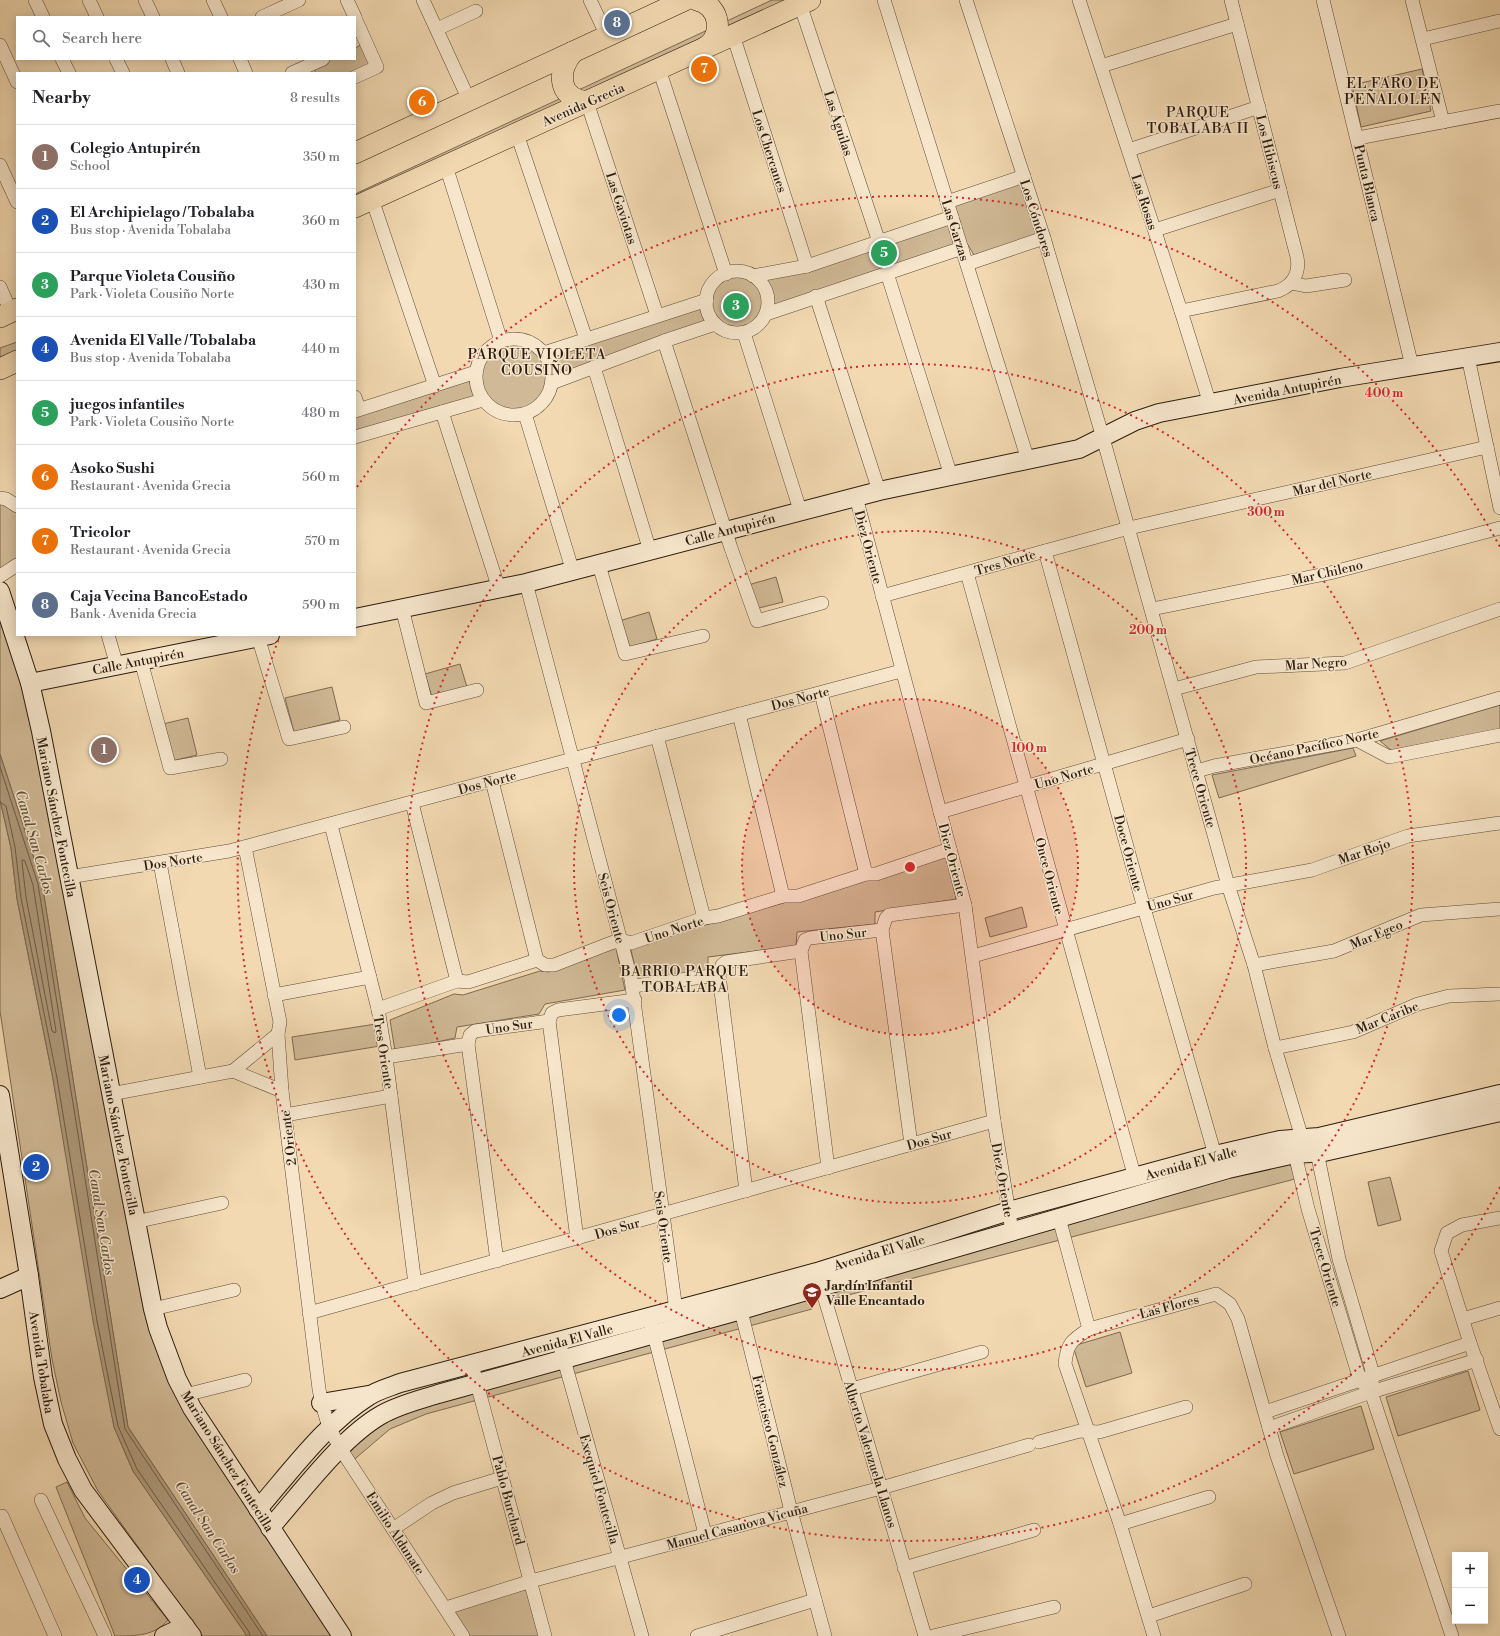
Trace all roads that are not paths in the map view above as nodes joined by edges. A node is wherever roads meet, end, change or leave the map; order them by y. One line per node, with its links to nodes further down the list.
1 (35, 0): 18 (street)
2 (89, 0): 19 (street)
3 (145, 0): 20 (street)
4 (213, 0): 21 (street)
5 (299, 0): 22 (street)
6 (347, 0): 23 (street)
7 (423, 0): 27 (street)
8 (590, 0): 29 (street)
9 (686, 0): 29 (main road); 33 (main road)
10 (884, 0): 64 (street, Las Garzas)
11 (966, 0): 61 (street, Los Cóndores)
12 (1079, 0): 40 (street, Las Rosas)
13 (1231, 0): 26 (street, Los Hibiscus)
14 (1323, 0): 56 (street, Punta Blanca)
15 (1412, 0): 30 (street)
16 (805, 2): 28 (main road, Avenida Grecia); 69 (street, Las Águilas)
17 (476, 11): 27 (street)
18 (43, 16)
19 (97, 16)
20 (152, 16)
21 (221, 16)
22 (264, 16)
23 (355, 16)
24 (1499, 21): 30 (street)
25 (356, 22): 31 (street)
26 (1237, 24): 40 (street); 52 (street, Los Hibiscus)
27 (437, 29): 50 (street)
28 (733, 35): 33 (main road, Avenida Grecia); 72 (street, Los Chercanes)
29 (607, 36): 34 (main road)
30 (1423, 39): 54 (street)
31 (360, 42): 48 (street)
32 (0, 45): 49 (street)
33 (698, 51): 42 (main road, Avenida Grecia)
34 (573, 52): 50 (main road); 51 (main road)
35 (62, 60): 43 (street)
36 (116, 60): 44 (street)
37 (172, 60): 45 (street)
38 (240, 60): 46 (street)
39 (322, 60): 41 (street)
40 (1101, 66): 57 (street, Las Rosas)
41 (311, 69): 47 (street)
42 (659, 69): 51 (main road, Avenida Grecia); 74 (street)
43 (68, 72)
44 (122, 72)
45 (178, 72)
46 (246, 72)
47 (297, 72)
48 (356, 77)
49 (16, 80)
50 (469, 100): 58 (main road)
51 (587, 102): 55 (main road, Avenida Grecia); 84 (street, Las Gaviotas)
52 (1259, 107): 57 (street); 62 (street, Los Hibiscus)
53 (1500, 111): 54 (street)
54 (1443, 122): 56 (street)
55 (517, 134): 60 (main road, Avenida Grecia); 87 (street)
56 (1358, 138): 93 (street, Punta Blanca)
57 (1129, 150): 67 (street, Las Rosas)
58 (356, 152)
59 (0, 165): 63 (street)
60 (446, 166): 65 (main road, Avenida Grecia); 88 (street)
61 (1024, 176): 64 (street); 68 (street, Los Cóndores)
62 (1280, 190): 67 (street); 77 (street, Los Hibiscus)
63 (16, 200)
64 (947, 202): 66 (street, Las Garzas)
65 (363, 203): 97 (street)
66 (952, 217): 69 (street); 70 (street, Las Garzas)
67 (1155, 230): 81 (street, Las Rosas)
68 (1044, 238): 71 (street); 104 (street, Los Cóndores)
69 (879, 242): 72 (street)
70 (962, 248): 71 (street, Las Garzas); 73 (street)
71 (968, 264): 106 (street, Las Garzas)
72 (807, 266): 75 (street)
73 (887, 273): 79 (street); 107 (street)
74 (726, 274): 75 (street); 80 (street)
75 (753, 276): 83 (street)
76 (1346, 280): 77 (street)
77 (1291, 283): 81 (street)
78 (0, 287): 82 (street)
79 (816, 296): 83 (street); 108 (street)
80 (706, 300): 84 (street); 85 (street)
81 (1181, 311): 99 (street, Las Rosas)
82 (9, 313)
83 (766, 314): 86 (street)
84 (657, 315): 87 (street)
85 (715, 324): 86 (street); 89 (street)
86 (744, 333): 113 (street)
87 (586, 339): 91 (street)
88 (501, 341): 91 (street); 95 (street)
89 (664, 341): 94 (street); 116 (street)
90 (1500, 352): 92 (street, Avenida Antupirén)
91 (544, 353): 96 (street)
92 (1468, 357): 93 (street, Avenida Antupirén); 105 (street)
93 (1412, 366): 99 (street, Avenida Antupirén)
94 (594, 367): 96 (street); 117 (street)
95 (476, 372): 97 (street); 98 (street)
96 (552, 383): 102 (street)
97 (435, 386): 100 (street)
98 (483, 400): 101 (street); 102 (street)
99 (1210, 404): 104 (street, Avenida Antupirén)
100 (357, 410)
101 (442, 412): 103 (street); 125 (street)
102 (525, 414): 121 (street)
103 (356, 437)
104 (1103, 438): 106 (street, Calle Antupirén); 114 (street, Trece Oriente)
105 (1488, 447): 112 (street); 114 (street, Mar del Norte)
106 (1028, 460): 107 (street, Calle Antupirén)
107 (951, 476): 108 (street, Calle Antupirén)
108 (879, 491): 109 (street, Calle Antupirén)
109 (856, 497): 113 (street, Calle Antupirén); 127 (street, Diez Oriente)
110 (0, 498): 111 (street)
111 (16, 505)
112 (1500, 508)
113 (800, 510): 116 (street, Calle Antupirén)
114 (1129, 528): 118 (street, Tres Norte); 130 (street, Trece Oriente)
115 (1500, 528): 130 (street, Mar Chileno)
116 (725, 530): 117 (street, Calle Antupirén); 128 (street)
117 (650, 551): 119 (street, Calle Antupirén)
118 (1045, 551): 122 (street, Tres Norte); 152 (street, Doce Oriente)
119 (599, 565): 121 (street, Calle Antupirén); 135 (street)
120 (16, 566): 123 (street)
121 (573, 572): 124 (street, Calle Antupirén)
122 (967, 573): 127 (street, Tres Norte); 155 (street, Once Oriente)
123 (0, 576)
124 (526, 584): 125 (street, Calle Antupirén); 151 (street, Seis Oriente)
125 (499, 589): 129 (street, Calle Antupirén)
126 (0, 591): 139 (street, Mariano Sánchez Fontecilla)
127 (882, 596): 138 (street, Diez Oriente)
128 (822, 603)
129 (402, 608): 132 (street, Calle Antupirén); 141 (street)
130 (1152, 609): 140 (street, Trece Oriente)
131 (1500, 609): 140 (street, Mar Negro)
132 (356, 618)
133 (108, 636): 137 (street)
134 (264, 636): 136 (street, Calle Antupirén); 145 (street)
135 (703, 636)
136 (141, 661): 137 (street, Calle Antupirén); 150 (street)
137 (117, 666): 139 (street, Calle Antupirén)
138 (901, 671): 142 (street, Dos Norte); 157 (street, Diez Oriente)
139 (30, 683): 164 (street, Mariano Sánchez Fontecilla)
140 (1174, 689): 148 (street, Trece Oriente)
141 (477, 690)
142 (821, 693): 144 (street, Dos Norte); 163 (street)
143 (1500, 698): 149 (street, Océano Pacífico Norte)
144 (739, 714): 147 (street, Dos Norte); 166 (street)
145 (344, 727)
146 (1500, 735): 149 (street)
147 (658, 736): 151 (street, Dos Norte); 170 (street)
148 (1188, 739): 152 (street, Uno Norte); 153 (street, Trece Oriente)
149 (1357, 740): 153 (street, Océano Pacífico Norte)
150 (221, 759)
151 (572, 759): 154 (street, Dos Norte); 173 (street, Seis Oriente)
152 (1104, 764): 155 (street, Uno Norte); 168 (street, Doce Oriente)
153 (1197, 771): 165 (street, Trece Oriente)
154 (492, 781): 156 (street, Dos Norte); 176 (street)
155 (1026, 787): 157 (street, Uno Norte); 172 (street, Once Oriente)
156 (412, 803): 159 (street, Dos Norte); 180 (street)
157 (940, 812): 161 (street, Diez Oriente)
158 (1500, 823): 165 (street, Mar Rojo)
159 (331, 825): 160 (street, Dos Norte); 179 (street, Tres Oriente)
160 (245, 847): 162 (street, Dos Norte); 183 (street, 2 Oriente)
161 (950, 849): 163 (street, Uno Norte); 167 (street, Diez Oriente)
162 (160, 864): 164 (street, Dos Norte); 192 (street)
163 (866, 874): 166 (street, Uno Norte)
164 (69, 877): 194 (street, Mariano Sánchez Fontecilla)
165 (1228, 885): 168 (street, Uno Sur); 177 (street, Trece Oriente)
166 (784, 896): 170 (street, Uno Norte)
167 (965, 905): 171 (street, Uno Sur); 175 (street, Diez Oriente)
168 (1144, 908): 172 (street, Uno Sur); 205 (street, Doce Oriente)
169 (1500, 909): 177 (street, Mar Egeo)
170 (704, 918): 173 (street, Uno Norte)
171 (882, 930): 174 (street, Uno Sur); 202 (street)
172 (1065, 930): 175 (street, Uno Sur); 207 (street, Once Oriente)
173 (621, 940): 176 (street, Uno Norte); 181 (street, Seis Oriente)
174 (801, 951): 178 (street); 206 (street)
175 (973, 956): 200 (street, Diez Oriente)
176 (537, 960): 180 (street)
177 (1254, 965): 189 (street, Trece Oriente)
178 (719, 975): 181 (street); 208 (street)
179 (370, 977): 183 (street); 185 (street, Tres Oriente)
180 (457, 981): 185 (street)
181 (633, 986): 184 (street, Seis Oriente)
182 (1500, 994): 189 (street, Mar Caribe)
183 (274, 995): 187 (street, 2 Oriente)
184 (635, 1000): 186 (street, Uno Sur); 211 (street, Seis Oriente)
185 (378, 1009): 190 (street, Tres Oriente)
186 (549, 1021): 188 (street, Uno Sur); 216 (street)
187 (278, 1034): 191 (street); 193 (street, 2 Oriente)
188 (468, 1044): 190 (street, Uno Sur); 217 (street)
189 (1276, 1048): 201 (street, Trece Oriente)
190 (386, 1057): 197 (street, Tres Oriente)
191 (233, 1071): 192 (street); 193 (street)
192 (200, 1077): 194 (street)
193 (282, 1091): 199 (street, 2 Oriente)
194 (111, 1094): 214 (street, Mariano Sánchez Fontecilla)
195 (1500, 1094): 201 (street, Avenida El Valle)
196 (0, 1095): 218 (street, Avenida Tobalaba)
197 (391, 1096): 199 (street); 220 (street, Tres Oriente)
198 (1500, 1112): 203 (street, Avenida El Valle)
199 (285, 1115): 227 (street, 2 Oriente)
200 (994, 1121): 202 (street, Dos Sur); 210 (street, Diez Oriente)
201 (1302, 1138): 203 (street); 204 (street); 205 (street, Avenida El Valle)
202 (911, 1144): 206 (street, Dos Sur)
203 (1317, 1152): 204 (street, Avenida El Valle); 237 (street, Trece Oriente)
204 (1295, 1154): 212 (street, Avenida El Valle); 239 (street, Trece Oriente)
205 (1215, 1155): 207 (street, Avenida El Valle)
206 (828, 1168): 208 (street, Dos Sur)
207 (1135, 1178): 210 (street, Avenida El Valle)
208 (746, 1191): 211 (street, Dos Sur)
209 (222, 1203): 214 (street)
210 (1009, 1211): 215 (street, Diez Oriente); 219 (street, Avenida El Valle)
211 (662, 1215): 216 (street, Dos Sur); 226 (street, Seis Oriente)
212 (1059, 1218): 215 (street, Avenida El Valle); 230 (street)
213 (1500, 1218): 228 (street)
214 (135, 1222): 225 (street, Mariano Sánchez Fontecilla)
215 (1012, 1231): 219 (street, Avenida El Valle)
216 (577, 1239): 217 (street, Dos Sur)
217 (497, 1261): 220 (street, Dos Sur)
218 (29, 1276): 221 (street); 274 (street, Avenida Tobalaba)
219 (819, 1279): 223 (street, Avenida El Valle); 241 (street, Alberto Valenzuela Llanos)
220 (415, 1284): 227 (street, Dos Sur)
221 (0, 1289)
222 (234, 1290): 225 (street)
223 (738, 1302): 226 (street, Avenida El Valle); 229 (street, Avenida El Valle); 259 (street, Francisco González)
224 (1500, 1308): 228 (street)
225 (153, 1309): 243 (street, Mariano Sánchez Fontecilla)
226 (676, 1310): 229 (street, Avenida El Valle)
227 (310, 1313): 245 (street, 2 Oriente)
228 (1463, 1319): 232 (street)
229 (651, 1326): 231 (street, Avenida El Valle); 234 (street, Avenida El Valle); 265 (street)
230 (1088, 1328): 248 (street, Las Flores); 252 (street, Las Flores)
231 (559, 1342): 234 (street, Exequiel Fontecilla); 236 (street, Avenida El Valle)
232 (1470, 1343): 235 (street); 237 (street)
233 (982, 1352): 241 (street)
234 (564, 1360): 240 (street, Avenida El Valle); 266 (street, Exequiel Fontecilla)
235 (1477, 1360): 242 (street); 247 (street)
236 (472, 1365): 240 (street, Pablo Burchard); 244 (street, Avenida El Valle)
237 (1373, 1374): 239 (street); 242 (street, Trece Oriente)
238 (245, 1380): 243 (street)
239 (1360, 1380): 242 (street, Trece Oriente); 248 (street)
240 (478, 1383): 253 (street, Avenida El Valle); 254 (street, Pablo Burchard)
241 (852, 1390): 255 (street, Alberto Valenzuela Llanos)
242 (1372, 1392): 249 (street); 288 (street, Trece Oriente)
243 (184, 1395): 258 (street, Mariano Sánchez Fontecilla)
244 (371, 1395): 245 (street); 251 (street, Avenida El Valle)
245 (321, 1403): 251 (street, 2 Oriente)
246 (1186, 1407): 252 (street, Manuel Casanova Vicuña)
247 (1497, 1407): 250 (street)
248 (1266, 1412): 249 (street, Las Flores)
249 (1269, 1428): 287 (street, Las Flores)
250 (1500, 1429)
251 (329, 1430): 253 (street, Emilio Aldunate); 258 (street, Avenida El Valle)
252 (1088, 1431): 255 (street, Manuel Casanova Vicuña); 261 (street, Las Flores)
253 (340, 1448): 262 (street, Avenida El Valle); 263 (street, Emilio Aldunate)
254 (502, 1478): 263 (street); 268 (street, Pablo Burchard)
255 (881, 1488): 259 (street, Manuel Casanova Vicuña); 267 (street, Alberto Valenzuela Llanos)
256 (1209, 1498): 261 (street)
257 (41, 1500): 276 (street)
258 (258, 1509): 262 (street, Mariano Sánchez Fontecilla)
259 (791, 1511): 265 (street, Manuel Casanova Vicuña); 270 (street, Francisco González)
260 (2, 1516): 275 (street)
261 (1120, 1524): 273 (street, Las Flores)
262 (270, 1528): 278 (street, Mariano Sánchez Fontecilla)
263 (393, 1529): 271 (street, Emilio Aldunate)
264 (1034, 1530): 267 (street)
265 (705, 1534): 266 (street, Manuel Casanova Vicuña)
266 (619, 1558): 268 (street, Manuel Casanova Vicuña); 281 (street, Exequiel Fontecilla)
267 (904, 1568): 284 (street, Alberto Valenzuela Llanos)
268 (531, 1581): 271 (street, Manuel Casanova Vicuña); 280 (street, Pablo Burchard)
269 (1245, 1584): 273 (street)
270 (814, 1600): 282 (street); 283 (street, Francisco González)
271 (446, 1608): 279 (street, Emilio Aldunate)
272 (1054, 1608): 285 (street)
273 (1149, 1616): 286 (street, Las Flores)
274 (189, 1631): 277 (street)
275 (56, 1636)
276 (105, 1636)
277 (164, 1636)
278 (342, 1636)
279 (463, 1636)
280 (545, 1636)
281 (642, 1636)
282 (697, 1636)
283 (826, 1636)
284 (925, 1636)
285 (933, 1636)
286 (1154, 1636)
287 (1339, 1636)
288 (1452, 1636)

